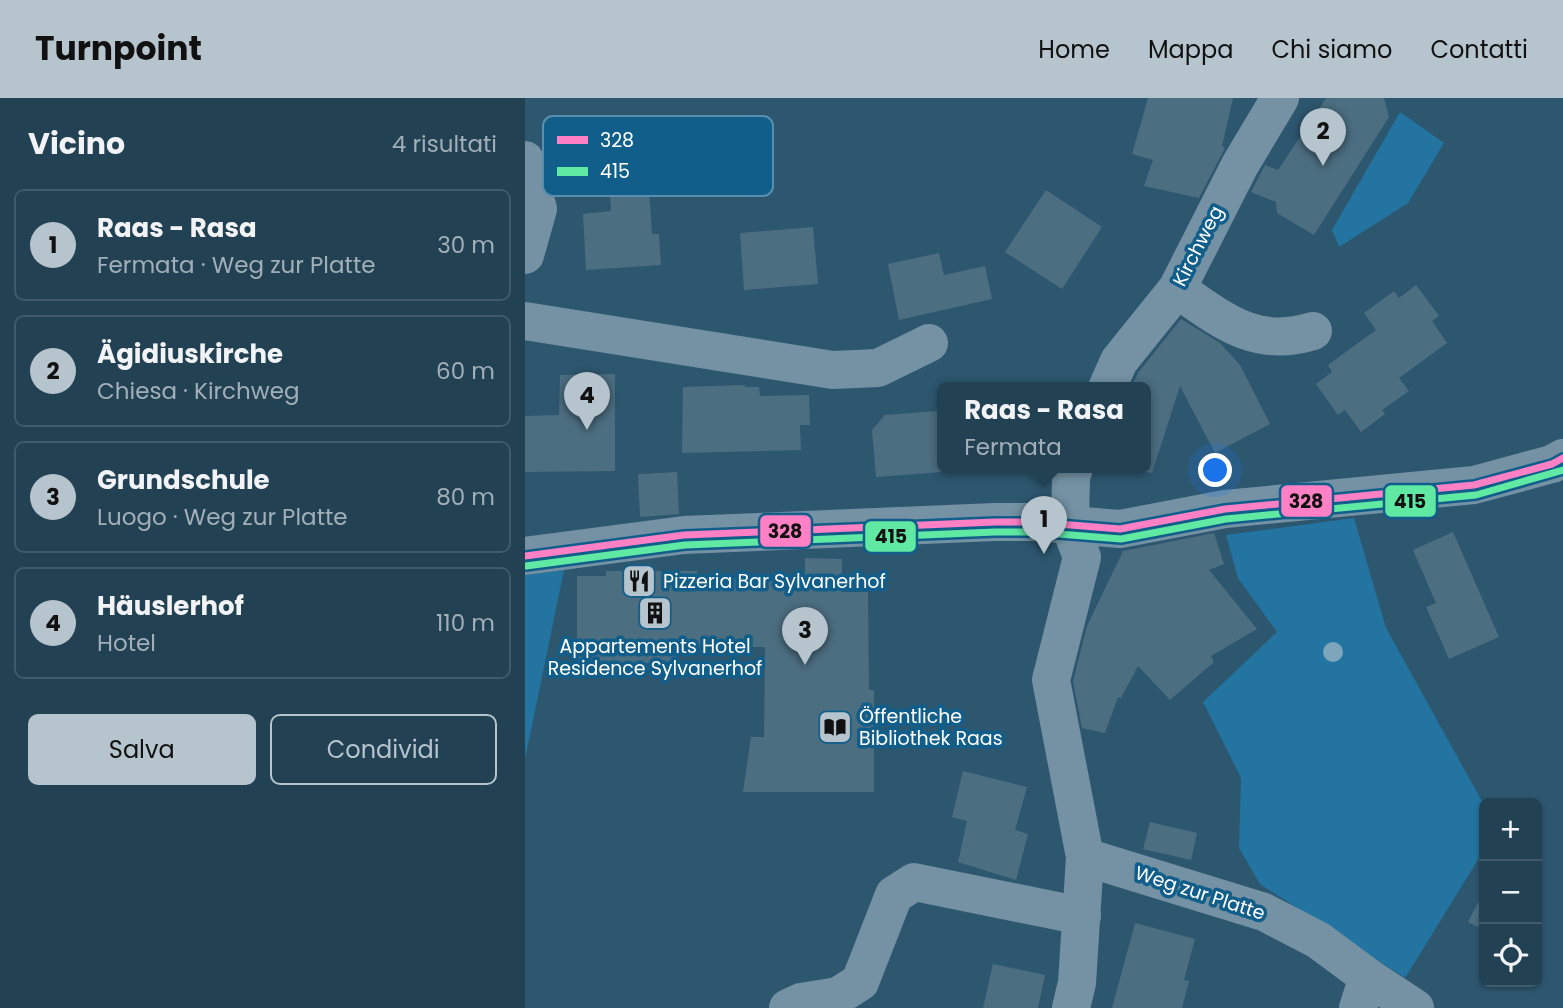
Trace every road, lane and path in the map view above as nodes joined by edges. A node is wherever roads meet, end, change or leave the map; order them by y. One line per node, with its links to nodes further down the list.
1 (1280, 98): 4 (street, Kirchweg)
2 (525, 160): 3 (street)
3 (525, 256)
4 (1177, 289): 6 (street); 8 (street, Kirchweg)
5 (525, 321): 7 (street)
6 (1313, 331)
7 (929, 343)
8 (1110, 382)
9 (1563, 458): 11 (street)
10 (1072, 473): 11 (street)
11 (1070, 526): 12 (street); 13 (street)
12 (525, 556)
13 (1085, 858): 14 (street); 15 (street, Weg zur Platte)
14 (1082, 916): 16 (street); 17 (street)
15 (1363, 993): 18 (street, Weg zur Platte)
16 (788, 1008)
17 (1071, 1008)
18 (1415, 1008)

